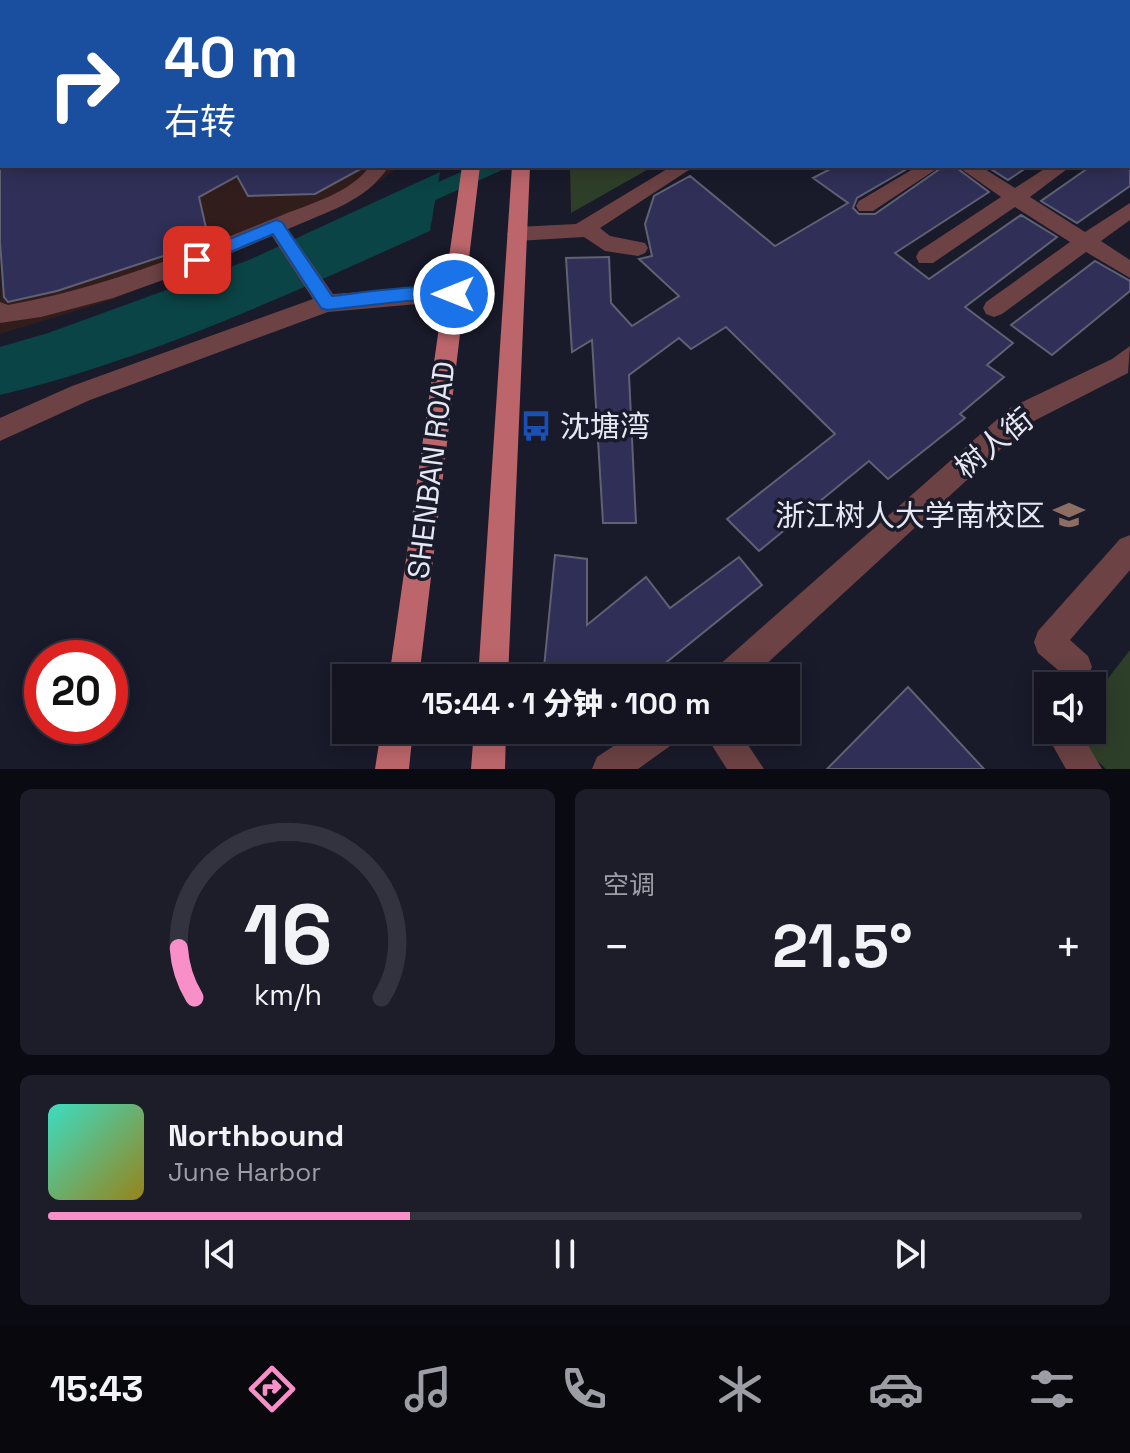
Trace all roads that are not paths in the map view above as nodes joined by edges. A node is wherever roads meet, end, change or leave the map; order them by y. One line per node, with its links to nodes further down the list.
1 (379, 168): 12 (street)
2 (521, 168): 13 (main road)
3 (683, 168): 11 (street)
4 (929, 168): 9 (street)
5 (969, 168): 8 (street)
6 (1059, 168): 8 (street)
7 (469, 176): 18 (main road, SHENBAN ROAD)
8 (1015, 197): 14 (street); 16 (street)
9 (866, 206)
10 (1130, 210): 14 (street)
11 (586, 228): 13 (street); 15 (street)
12 (280, 232): 19 (street); 21 (street)
13 (517, 234): 26 (main road)
14 (1085, 243): 17 (street); 20 (street)
15 (638, 248)
16 (926, 257)
17 (1130, 270)
18 (454, 294): 19 (street); 25 (main road, SHENBAN ROAD)
19 (322, 296): 23 (street)
20 (994, 308)
21 (0, 311)
22 (1127, 365): 27 (street, 树人街)
23 (0, 430)
24 (1130, 549): 28 (street)
25 (406, 664)
26 (494, 664)
27 (744, 664)
28 (1074, 672)
29 (395, 744): 34 (main road)
30 (489, 744): 35 (main road)
31 (646, 744): 36 (street)
32 (728, 744): 37 (street)
33 (1069, 744): 38 (street)
34 (392, 769)
35 (488, 769)
36 (609, 769)
37 (747, 769)
38 (1085, 769)

